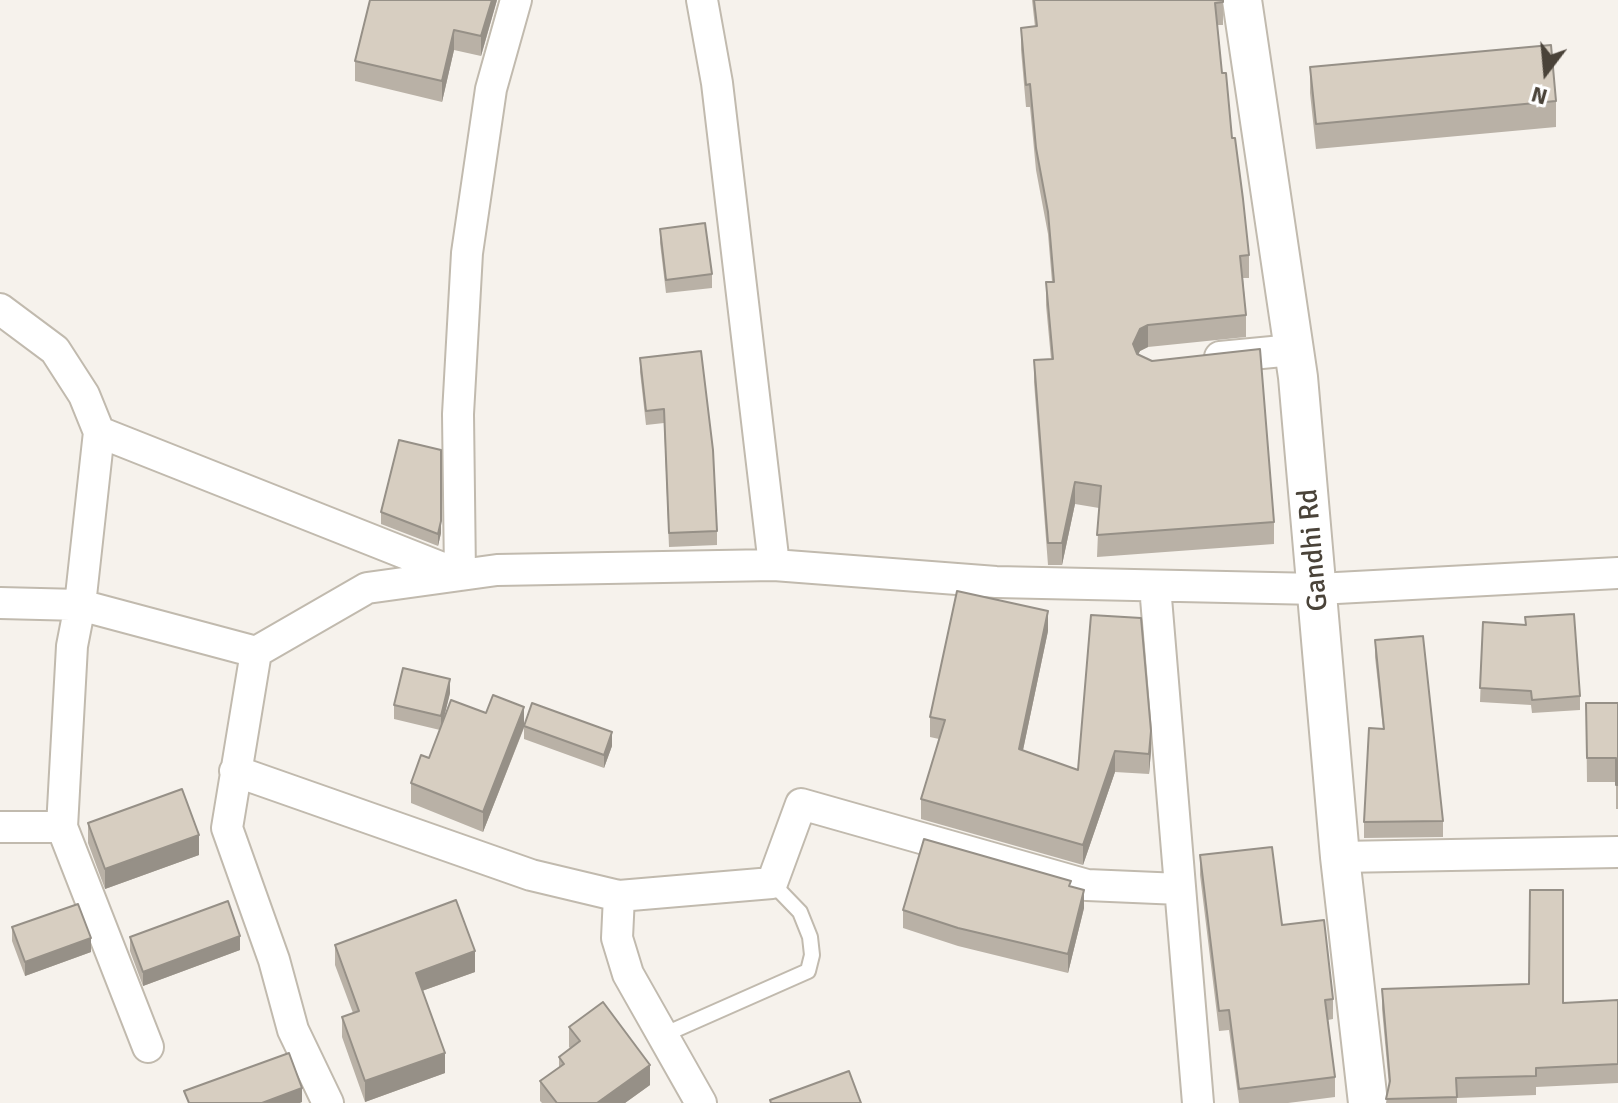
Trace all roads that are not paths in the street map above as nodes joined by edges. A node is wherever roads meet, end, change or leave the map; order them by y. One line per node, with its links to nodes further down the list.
1 (516, 0): 10 (street)
2 (702, 0): 8 (street)
3 (1242, 0): 5 (street, Gandhi Rd)
4 (0, 309): 7 (street)
5 (1293, 350): 6 (street); 12 (street, Gandhi Rd)
6 (1199, 360)
7 (99, 432): 10 (street); 14 (street)
8 (774, 565): 10 (street); 11 (street)
9 (1618, 573): 12 (street)
10 (460, 575): 15 (street)
11 (1155, 586): 12 (street); 22 (street)
12 (1318, 589): 20 (street, Gandhi Rd)
13 (0, 603): 14 (street)
14 (80, 605): 15 (street); 18 (street)
15 (256, 652): 16 (street)
16 (235, 771): 23 (street); 26 (street)
17 (0, 827): 18 (street)
18 (62, 827): 25 (street)
19 (1618, 852): 20 (street)
20 (1340, 857): 29 (street, Gandhi Rd)
21 (772, 883): 22 (street); 23 (street); 24 (lane)
22 (1180, 889): 28 (street)
23 (619, 896): 24 (street)
24 (661, 1036): 27 (street)
25 (148, 1047)
26 (328, 1103)
27 (701, 1103)
28 (1198, 1103)
29 (1368, 1103)

